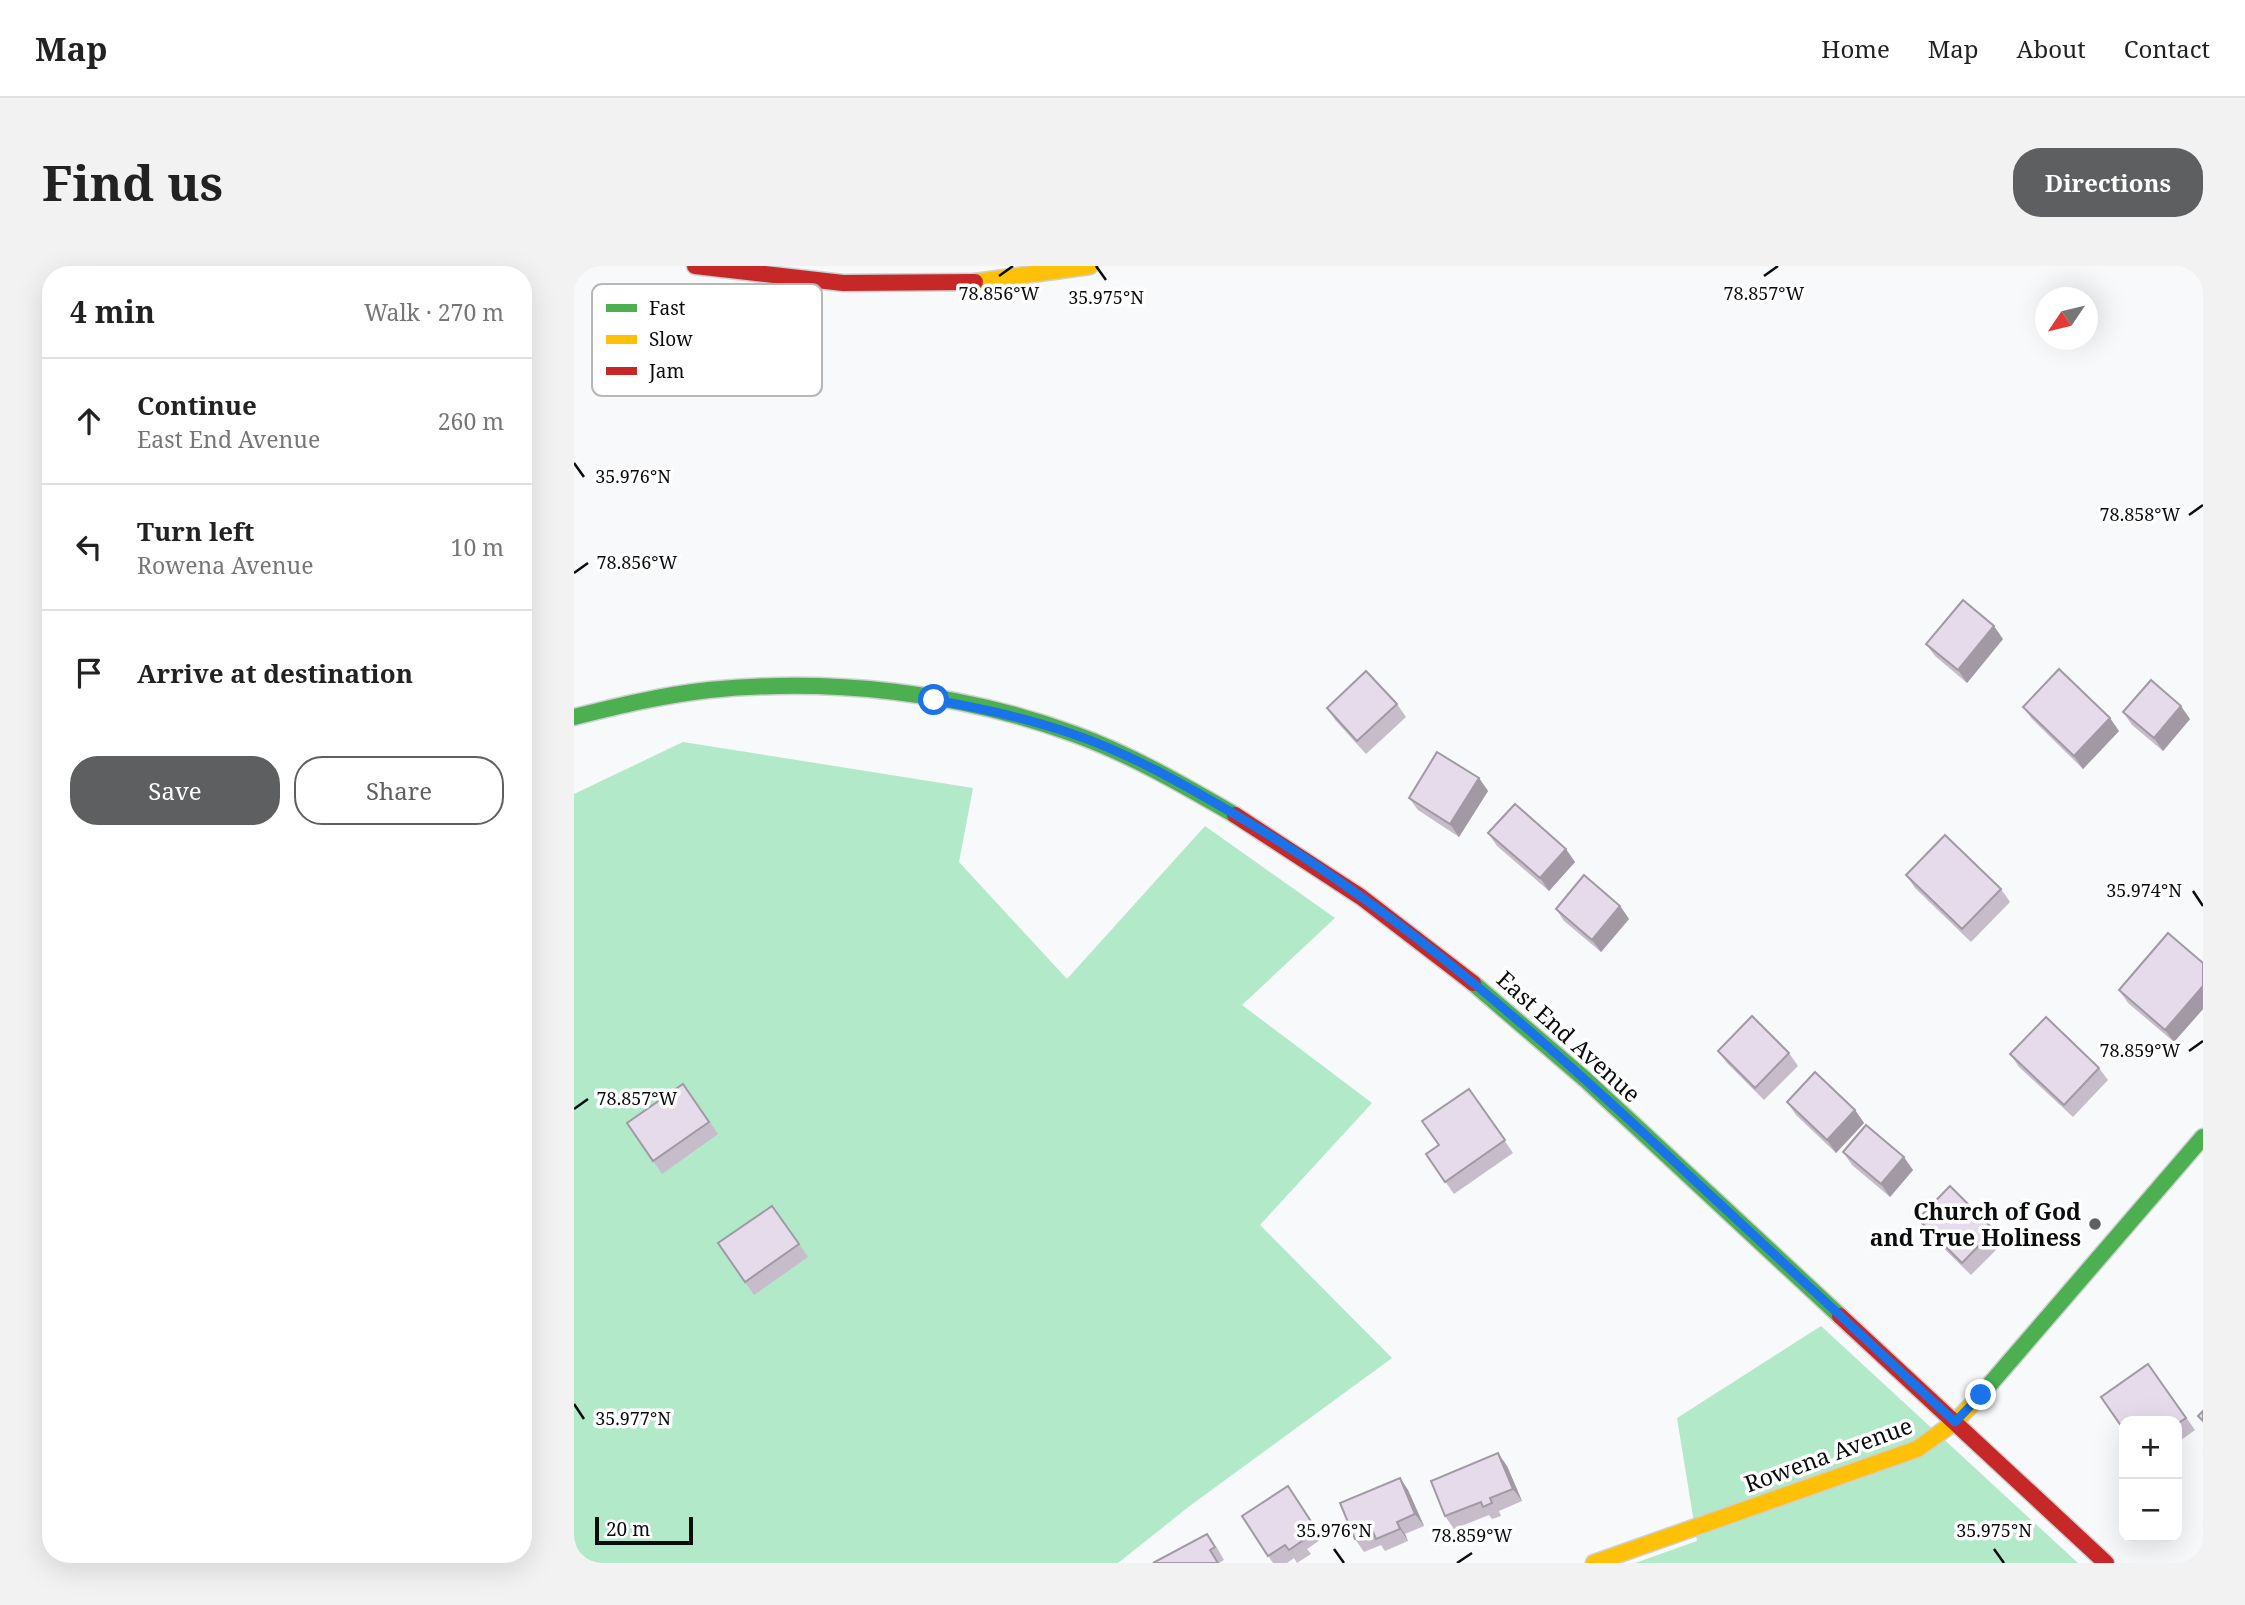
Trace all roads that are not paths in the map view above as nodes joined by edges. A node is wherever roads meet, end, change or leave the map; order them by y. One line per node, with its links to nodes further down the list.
1 (695, 266): 2 (main road)
2 (1090, 266)
3 (574, 717): 5 (main road, East End Avenue)
4 (2203, 1137): 5 (main road, Rowena Avenue)
5 (1955, 1422): 6 (main road, Rowena Avenue); 7 (main road, East End Avenue)
6 (1594, 1563)
7 (2106, 1563)

